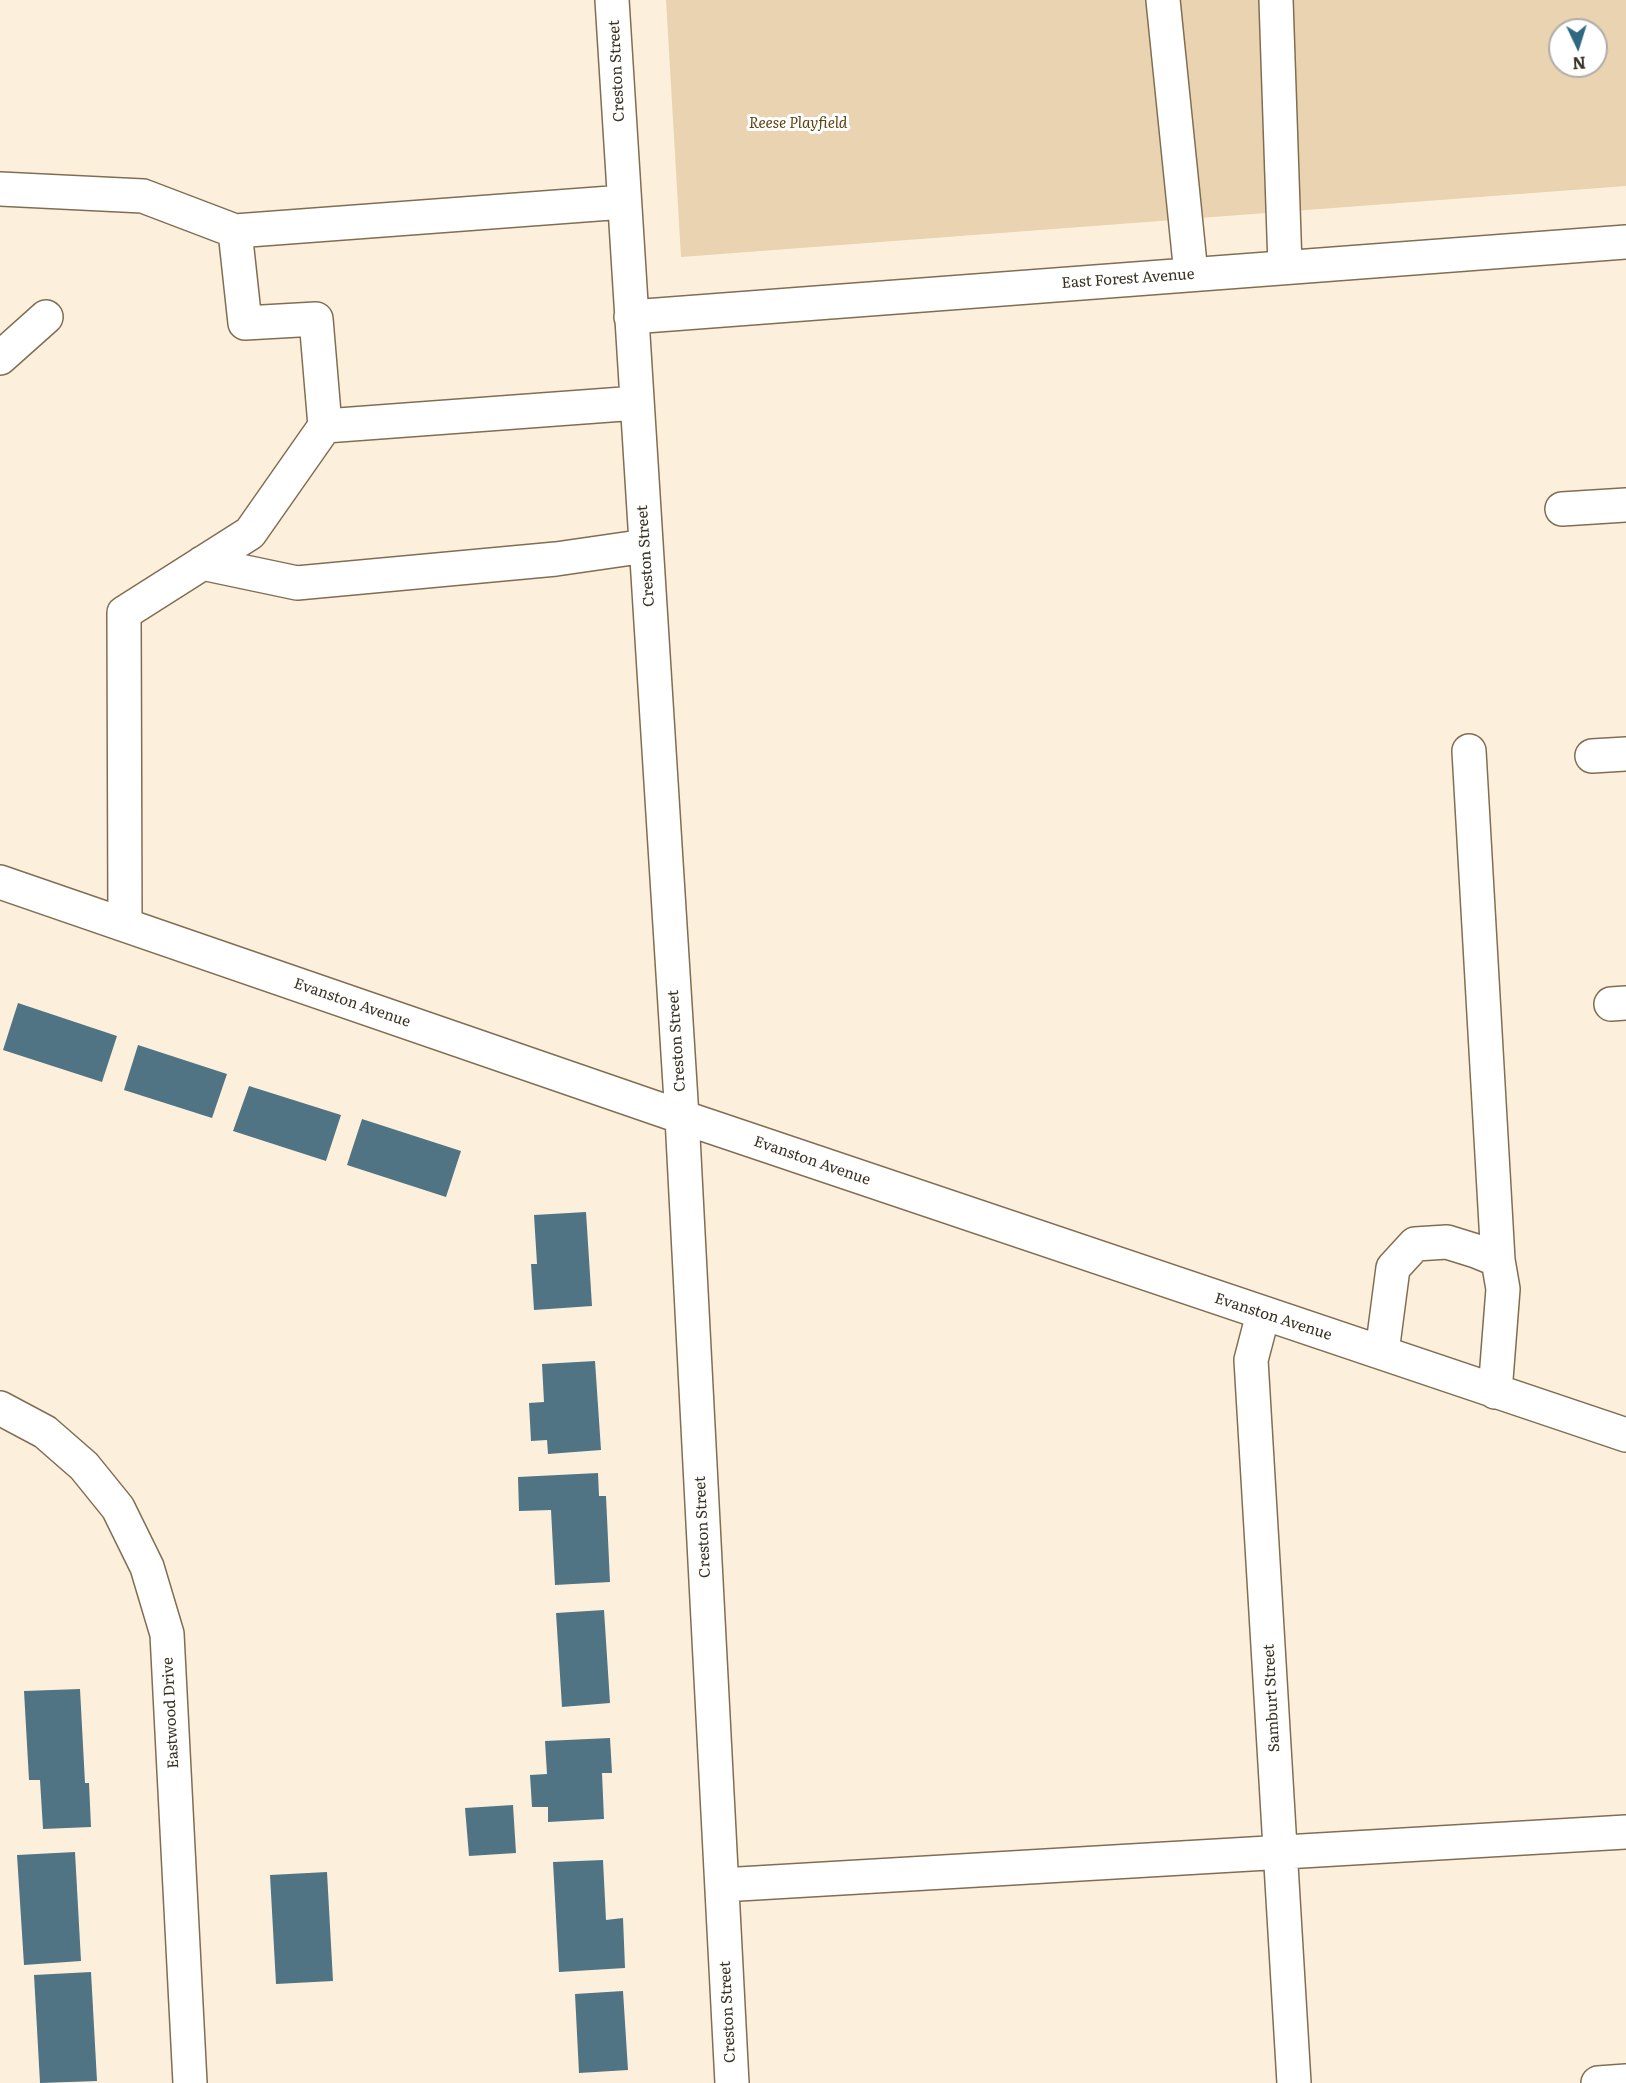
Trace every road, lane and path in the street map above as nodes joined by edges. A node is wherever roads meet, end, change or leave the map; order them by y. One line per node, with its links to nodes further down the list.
1 (612, 0): 5 (street, Creston Street)
2 (1163, 0): 9 (street)
3 (1276, 0): 8 (street)
4 (0, 189): 6 (street)
5 (624, 202): 6 (street); 11 (street, Creston Street)
6 (235, 231): 14 (street)
7 (1626, 242): 8 (street, East Forest Avenue)
8 (1285, 266): 9 (street, East Forest Avenue)
9 (1191, 274): 11 (street, East Forest Avenue)
10 (46, 317): 12 (street)
11 (631, 317): 13 (street, Creston Street)
12 (0, 358)
13 (637, 403): 14 (street); 17 (street, Creston Street)
14 (325, 426): 18 (street)
15 (1626, 505): 16 (street)
16 (1562, 509)
17 (646, 546): 18 (street); 24 (street, Creston Street)
18 (202, 563): 23 (street)
19 (1469, 751): 25 (street)
20 (1626, 754): 21 (street)
21 (1592, 756)
22 (0, 882): 23 (street, Evanston Avenue)
23 (125, 925): 24 (street, Evanston Avenue)
24 (682, 1117): 26 (street, Evanston Avenue); 33 (street, Creston Street)
25 (1498, 1260): 27 (street); 28 (street)
26 (1263, 1314): 27 (street, Evanston Avenue); 32 (street, Samburt Street)
27 (1382, 1353): 28 (street, Evanston Avenue)
28 (1496, 1392): 30 (street, Evanston Avenue)
29 (0, 1408): 35 (street, Eastwood Drive)
30 (1626, 1435)
31 (1626, 1832): 32 (street)
32 (1281, 1852): 33 (street); 37 (street, Samburt Street)
33 (722, 1885): 36 (street, Creston Street)
34 (1626, 2081): 38 (street)
35 (190, 2083)
36 (732, 2083)
37 (1294, 2083)
38 (1598, 2083)

